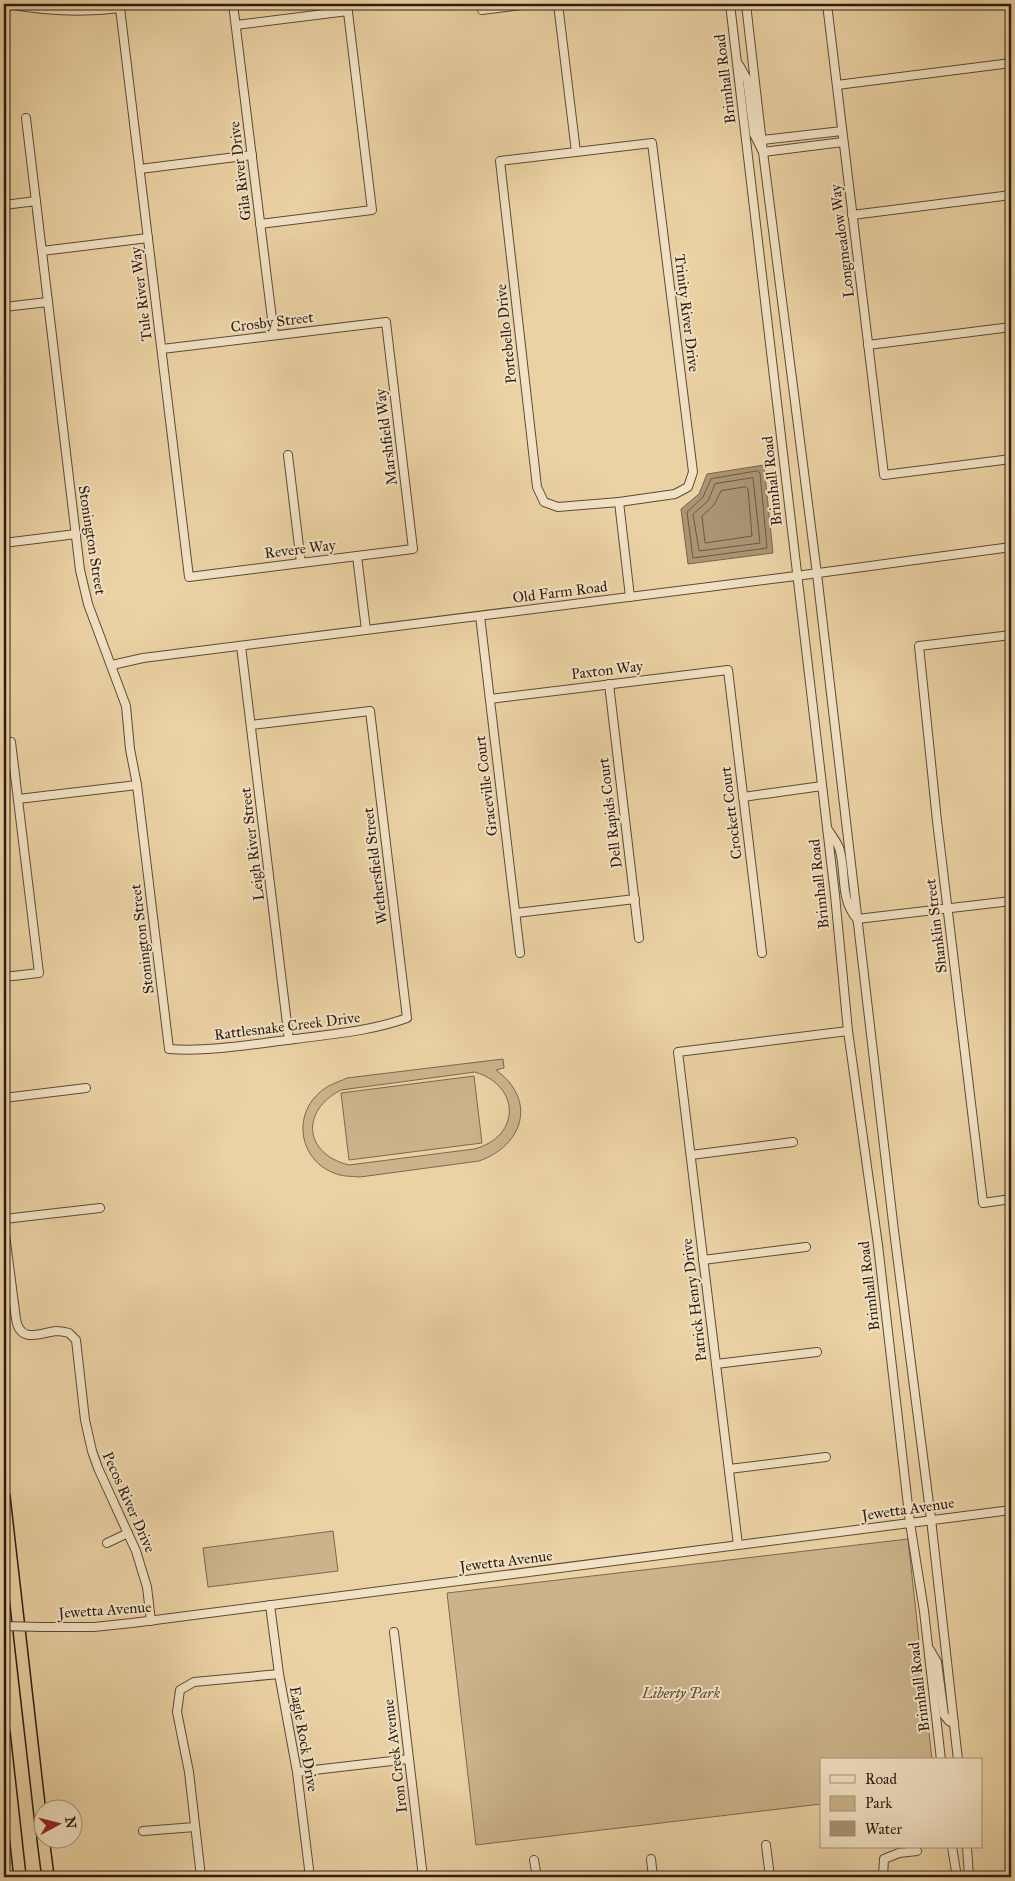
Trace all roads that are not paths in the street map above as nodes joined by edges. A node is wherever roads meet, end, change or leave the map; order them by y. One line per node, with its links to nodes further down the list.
1 (8, 4): 21 (street, Tule River Way)
2 (234, 4): 10 (street, Gila River Drive)
3 (529, 4): 8 (street)
4 (558, 4): 18 (street)
5 (730, 4): 11 (street, Brimhall Road)
6 (746, 4): 16 (street, Brimhall Road)
7 (827, 4): 13 (street, Longmeadow Way)
8 (481, 7)
9 (348, 8): 10 (street); 26 (street)
10 (236, 25): 20 (street, Gila River Drive)
11 (737, 61): 19 (street); 46 (street, Brimhall Road)
12 (1011, 64): 13 (street)
13 (836, 85): 15 (street, Longmeadow Way)
14 (26, 118): 23 (street, Stonington Street)
15 (842, 131): 16 (street); 17 (street, Longmeadow Way)
16 (762, 140): 19 (street, Brimhall Road)
17 (844, 142): 19 (street); 25 (street, Longmeadow Way)
18 (576, 152): 38 (street, Trinity River Drive); 38 (street, Portebello Drive)
19 (763, 152): 45 (street, Brimhall Road)
20 (252, 155): 21 (street); 26 (street, Gila River Drive)
21 (140, 169): 27 (street, Tule River Way)
22 (1011, 196): 25 (street)
23 (36, 201): 24 (street); 28 (street, Stonington Street)
24 (4, 205)
25 (852, 215): 34 (street, Longmeadow Way)
26 (260, 224): 33 (street, Gila River Drive)
27 (148, 238): 28 (street); 35 (street, Tule River Way)
28 (42, 251): 29 (street, Stonington Street)
29 (48, 302): 30 (street); 39 (street, Stonington Street)
30 (4, 307)
31 (386, 322): 33 (street, Crosby Street); 42 (street, Marshfield Way)
32 (1011, 327): 34 (street)
33 (274, 336): 35 (street, Crosby Street)
34 (868, 345): 37 (street, Longmeadow Way)
35 (162, 349): 47 (street, Tule River Way)
36 (288, 455): 44 (street)
37 (1011, 459)
38 (619, 502): 48 (street)
39 (76, 534): 40 (street); 53 (street, Stonington Street)
40 (4, 543)
41 (1011, 548): 45 (street, Old Farm Road)
42 (413, 549): 43 (street, Revere Way)
43 (357, 556): 44 (street, Revere Way); 50 (street)
44 (301, 563): 47 (street, Revere Way)
45 (816, 574): 46 (street, Old Farm Road); 68 (street, Brimhall Road)
46 (796, 576): 48 (street, Old Farm Road); 60 (street, Brimhall Road)
47 (189, 577)
48 (630, 597): 49 (street, Old Farm Road)
49 (480, 616): 50 (street, Old Farm Road); 56 (street, Graceville Court)
50 (366, 630): 52 (street, Old Farm Road)
51 (1011, 635): 66 (street, Shanklin Street)
52 (241, 646): 53 (street, Old Farm Road); 57 (street, Leigh River Street)
53 (112, 665): 59 (street, Stonington Street)
54 (728, 670): 55 (street, Paxton Way); 61 (street, Crockett Court)
55 (609, 684): 56 (street, Paxton Way); 64 (street, Dell Rapids Court)
56 (490, 698): 67 (street, Graceville Court)
57 (251, 725): 73 (street, Wethersfield Street); 75 (street, Leigh River Street)
58 (11, 742): 62 (street)
59 (137, 785): 62 (street); 76 (street, Stonington Street)
60 (822, 786): 61 (street); 63 (street, Brimhall Road)
61 (743, 797): 70 (street, Crockett Court)
62 (18, 799): 72 (street)
63 (827, 829): 68 (street); 74 (street, Brimhall Road)
64 (635, 899): 67 (street); 69 (street, Dell Rapids Court)
65 (1011, 901): 66 (street)
66 (948, 909): 68 (street); 81 (street, Shanklin Street)
67 (516, 913): 71 (street, Graceville Court)
68 (857, 919): 93 (street, Brimhall Road)
69 (639, 938)
70 (762, 952)
71 (520, 953)
72 (4, 977)
73 (407, 1018): 75 (street, Rattlesnake Creek Drive)
74 (848, 1031): 80 (street, Patrick Henry Drive); 94 (street, Brimhall Road)
75 (289, 1040): 76 (street, Rattlesnake Creek Drive)
76 (169, 1048)
77 (86, 1088): 78 (street)
78 (4, 1098)
79 (793, 1142): 80 (street)
80 (691, 1155): 86 (street, Patrick Henry Drive)
81 (1011, 1200)
82 (100, 1208): 83 (street)
83 (4, 1219)
84 (4, 1227): 95 (street, Pecos River Drive)
85 (806, 1247): 86 (street)
86 (703, 1260): 88 (street, Patrick Henry Drive)
87 (817, 1352): 88 (street)
88 (716, 1364): 90 (street, Patrick Henry Drive)
89 (826, 1457): 90 (street)
90 (729, 1469): 97 (street, Patrick Henry Drive)
91 (4, 1497): 110 (highway)
92 (1011, 1510): 93 (street, Jewetta Avenue)
93 (931, 1519): 94 (street, Jewetta Avenue); 104 (street, Brimhall Road)
94 (910, 1523): 97 (street, Jewetta Avenue); 102 (street, Brimhall Road)
95 (128, 1533): 96 (street); 99 (street, Pecos River Drive)
96 (107, 1543)
97 (738, 1545): 98 (street, Jewetta Avenue)
98 (270, 1606): 99 (street, Jewetta Avenue); 103 (street, Eagle Rock Drive)
99 (151, 1621): 100 (street, Jewetta Avenue, bridge)
100 (4, 1626)
101 (394, 1632): 108 (street, Iron Creek Avenue)
102 (928, 1646): 104 (street); 106 (street, Brimhall Road)
103 (279, 1674): 109 (street, Eagle Rock Drive); 111 (street)
104 (954, 1723): 107 (street, Brimhall Road)
105 (4, 1733): 120 (highway)
106 (942, 1758)
107 (958, 1758)
108 (409, 1759): 109 (street); 124 (street, Iron Creek Avenue)
109 (297, 1772): 123 (street, Eagle Rock Drive)
110 (38, 1798)
111 (196, 1827): 112 (street); 122 (street)
112 (143, 1831)
113 (766, 1845): 127 (street)
114 (44, 1848): 121 (highway)
115 (952, 1848): 129 (street)
116 (967, 1848): 130 (street)
117 (917, 1850): 128 (street)
118 (651, 1859): 126 (street)
119 (534, 1860): 125 (street)
120 (20, 1877)
121 (48, 1877)
122 (201, 1877)
123 (310, 1877)
124 (423, 1877)
125 (537, 1877)
126 (653, 1877)
127 (770, 1877)
128 (883, 1877)
129 (957, 1877)
130 (969, 1877)

